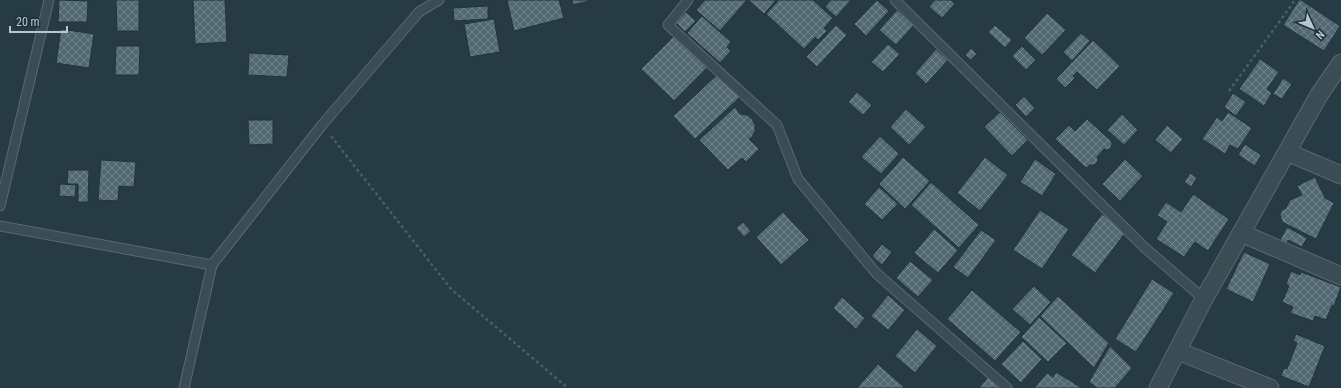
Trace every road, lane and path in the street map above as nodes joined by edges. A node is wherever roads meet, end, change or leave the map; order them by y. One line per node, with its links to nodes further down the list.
1 (49, 0): 11 (lane)
2 (439, 0): 8 (lane)
3 (688, 0): 20 (lane)
4 (895, 0): 16 (lane)
5 (1295, 0): 7 (path)
6 (1341, 63): 9 (street)
7 (1229, 91)
8 (322, 125): 14 (lane); 19 (path)
9 (1287, 152): 10 (street); 13 (street)
10 (1341, 175)
11 (0, 206)
12 (0, 226): 14 (lane)
13 (1242, 233): 15 (street); 16 (street)
14 (212, 265): 18 (lane)
15 (1341, 276)
16 (1204, 299): 17 (street)
17 (1178, 351): 21 (street); 22 (street)
18 (184, 388)
19 (568, 388)
20 (1007, 388)
21 (1158, 388)
22 (1270, 388)

